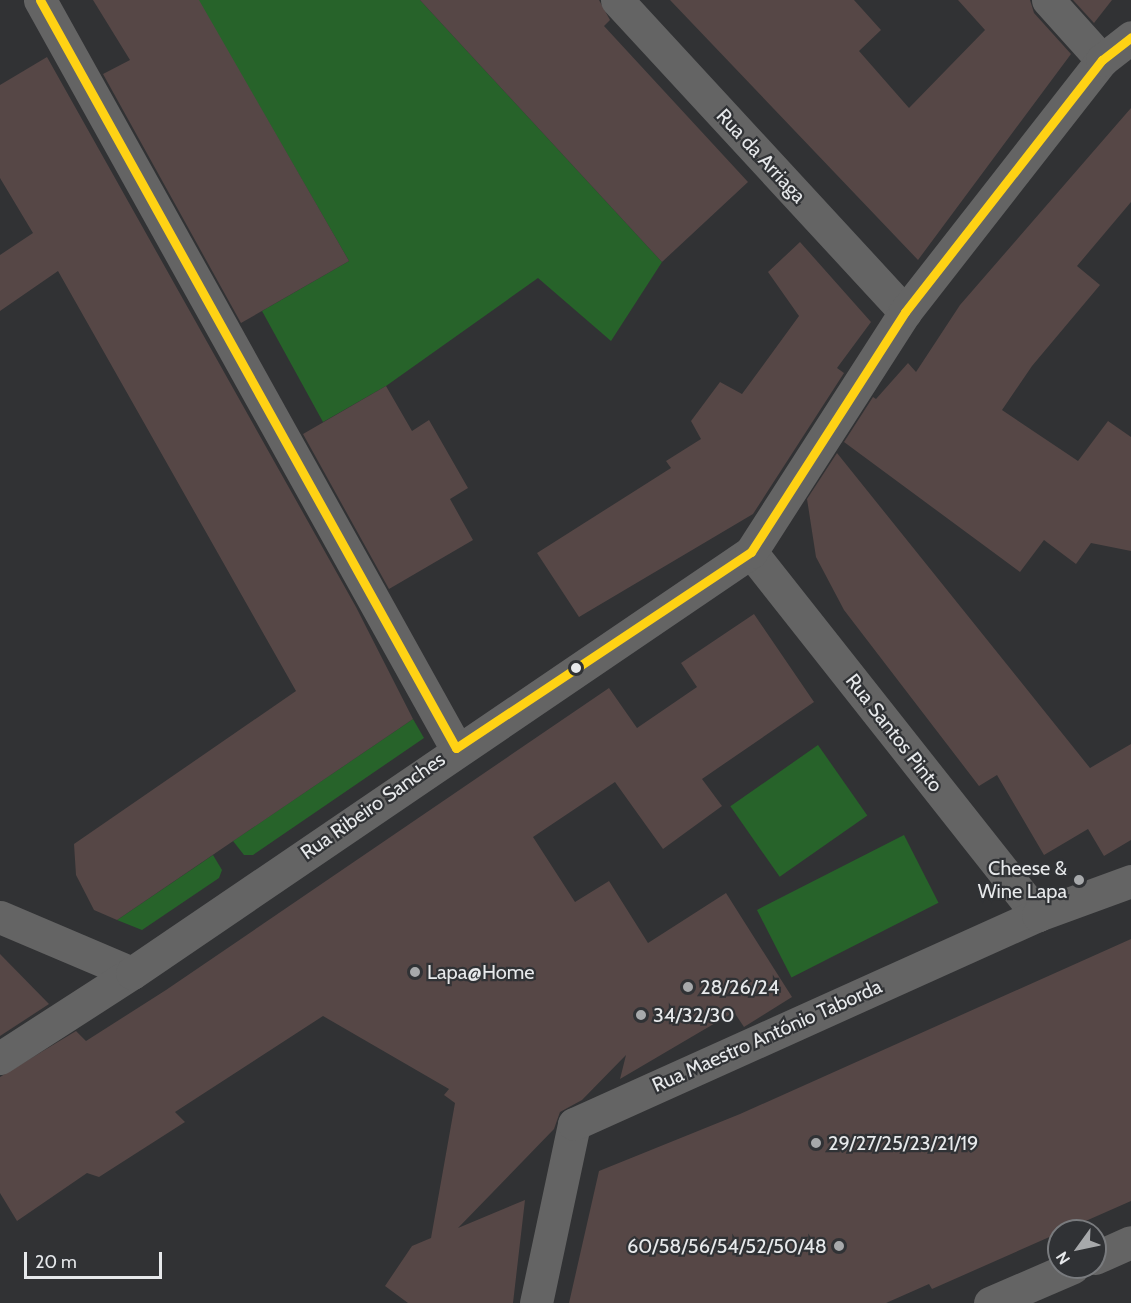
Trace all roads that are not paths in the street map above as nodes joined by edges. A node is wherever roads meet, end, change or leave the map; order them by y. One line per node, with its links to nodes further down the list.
1 (40, 0): 8 (street)
2 (617, 0): 6 (street, Rua da Arriaga)
3 (1048, 0): 5 (street)
4 (1131, 37): 5 (street, Rua Ribeiro Sanches)
5 (1102, 60): 6 (street, Rua Ribeiro Sanches)
6 (905, 312): 7 (street, Rua Ribeiro Sanches)
7 (751, 552): 8 (street, Rua Ribeiro Sanches); 10 (street, Rua Santos Pinto)
8 (456, 748): 12 (street, Rua Ribeiro Sanches)
9 (1131, 881): 10 (street, Rua Maestro António Taborda)
10 (1038, 915): 17 (street, Rua Maestro António Taborda)
11 (0, 917): 12 (street)
12 (132, 973): 13 (street, Rua Ribeiro Sanches)
13 (0, 1058)
14 (1131, 1242): 15 (street)
15 (1107, 1252)
16 (1047, 1278): 18 (street)
17 (536, 1303)
18 (990, 1303)

